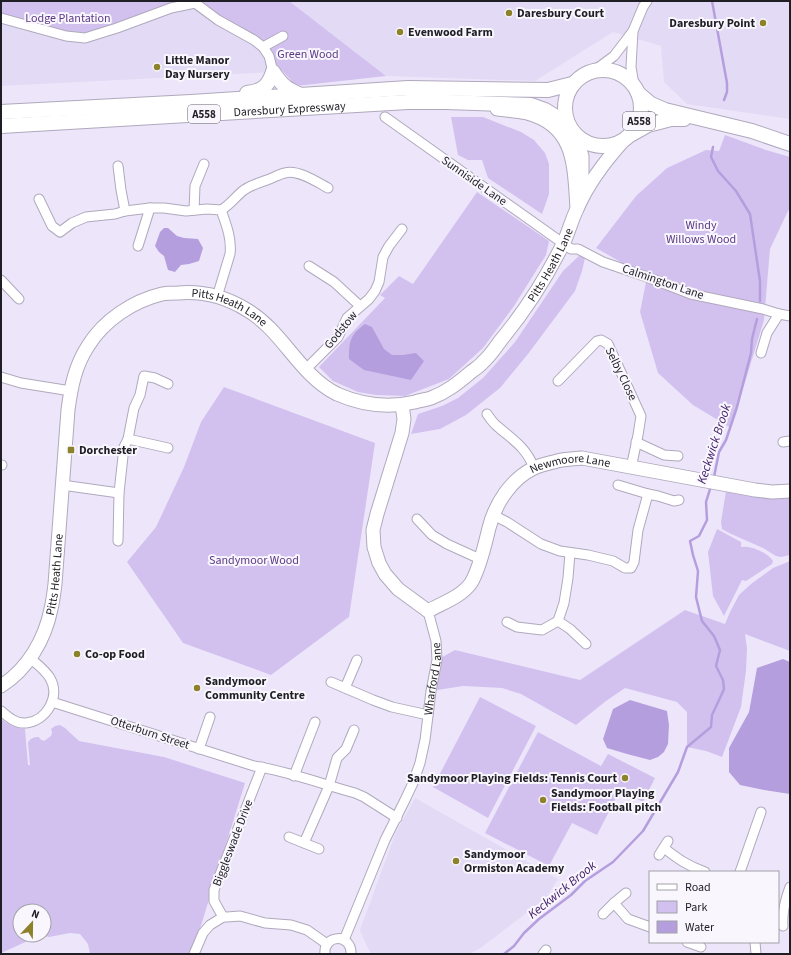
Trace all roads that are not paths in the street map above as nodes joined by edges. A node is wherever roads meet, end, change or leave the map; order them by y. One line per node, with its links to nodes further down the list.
1 (647, 1): 4 (street)
2 (194, 2): 3 (street); 6 (street)
3 (1, 18)
4 (633, 31): 7 (street); 10 (street)
5 (283, 36): 6 (street)
6 (263, 47): 8 (street)
7 (595, 70): 9 (main road, A558); 10 (main road, A558)
8 (273, 72): 11 (main road); 12 (main road)
9 (572, 84): 11 (main road, Daresbury Expressway / A558); 18 (main road)
10 (636, 89): 16 (main road, A558); 19 (main road, A558)
11 (301, 95): 12 (main road, Daresbury Expressway / A558)
12 (191, 102): 14 (main road, Daresbury Expressway / A558)
13 (446, 102): 17 (main road, Daresbury Expressway / A558); 18 (main road, Daresbury Expressway / A558); 26 (street)
14 (1, 112)
15 (385, 117): 31 (street, Sunniside Lane)
16 (705, 119): 19 (main road, A558); 20 (main road, A558)
17 (1, 126)
18 (573, 132): 19 (main road, A558); 26 (street, Pitts Heath Lane)
19 (628, 137): 26 (street, Pitts Heath Lane)
20 (790, 144)
21 (204, 164): 27 (street)
22 (118, 166): 29 (street)
23 (328, 188): 28 (street)
24 (39, 199): 29 (street)
25 (150, 208): 27 (street); 29 (street); 32 (street)
26 (577, 208): 31 (street, Pitts Heath Lane)
27 (194, 210): 28 (street)
28 (221, 210): 35 (street)
29 (125, 211)
30 (402, 229): 37 (street, Godstow)
31 (563, 244): 38 (street, Calmington Lane); 46 (street, Pitts Heath Lane)
32 (138, 246)
33 (309, 266): 37 (street, Godstow)
34 (1, 280): 36 (street)
35 (217, 296): 41 (street, Pitts Heath Lane); 45 (street, Pitts Heath Lane)
36 (19, 298)
37 (360, 306): 41 (street, Godstow)
38 (779, 314): 39 (street, Calmington Lane); 40 (street)
39 (790, 316)
40 (761, 353)
41 (305, 370): 46 (street, Pitts Heath Lane)
42 (1, 377): 45 (street)
43 (558, 381): 49 (street, Selby Close)
44 (168, 384): 48 (street)
45 (71, 391): 55 (street, Pitts Heath Lane)
46 (402, 405): 65 (street)
47 (487, 414): 52 (street)
48 (128, 438): 50 (street); 57 (street)
49 (636, 442): 51 (street); 53 (street, Selby Close)
50 (168, 448)
51 (678, 456)
52 (534, 468): 53 (street, Newmoore Lane); 60 (street, Newmoore Lane)
53 (631, 468): 56 (street, Newmoore Lane)
54 (618, 484): 58 (street)
55 (62, 485): 57 (street); 69 (street, Pitts Heath Lane)
56 (790, 491)
57 (120, 493): 62 (street)
58 (648, 494): 59 (street); 63 (street)
59 (679, 500)
60 (493, 515): 63 (street); 64 (street, Newmoore Lane)
61 (417, 519): 64 (street)
62 (118, 541)
63 (570, 553): 66 (street)
64 (480, 559): 65 (street, Newmoore Lane)
65 (428, 611): 76 (street, Wharford Lane)
66 (558, 621): 67 (street); 68 (street)
67 (507, 622)
68 (586, 644)
69 (30, 658): 72 (street, Pitts Heath Lane); 74 (street)
70 (358, 660): 73 (street)
71 (331, 682): 73 (street)
72 (1, 686)
73 (345, 688): 76 (street)
74 (52, 702): 75 (street); 80 (street, Otterburn Street)
75 (1, 711)
76 (428, 715): 85 (street, Wharford Lane)
77 (210, 717): 80 (street)
78 (315, 722): 82 (street)
79 (354, 730): 83 (street)
80 (199, 749): 81 (street, Otterburn Street)
81 (262, 767): 82 (street); 96 (street, Biggleswade Drive)
82 (294, 776): 83 (street)
83 (329, 786): 85 (street); 87 (street)
84 (761, 812): 91 (street)
85 (397, 818): 99 (street, Wharford Lane)
86 (289, 837): 87 (street)
87 (304, 843): 89 (street)
88 (663, 848): 90 (street)
89 (320, 849)
90 (702, 871)
91 (740, 871)
92 (790, 887): 97 (street)
93 (626, 893): 94 (street)
94 (614, 903): 95 (street); 98 (street)
95 (603, 914)
96 (223, 917): 102 (street); 104 (street)
97 (784, 926)
98 (649, 927)
99 (344, 940): 102 (street); 106 (street)
100 (689, 943): 103 (street)
101 (755, 943): 107 (street)
102 (327, 944): 105 (street)
103 (701, 948)
104 (194, 954)
105 (325, 954)
106 (351, 954)
107 (756, 954)

